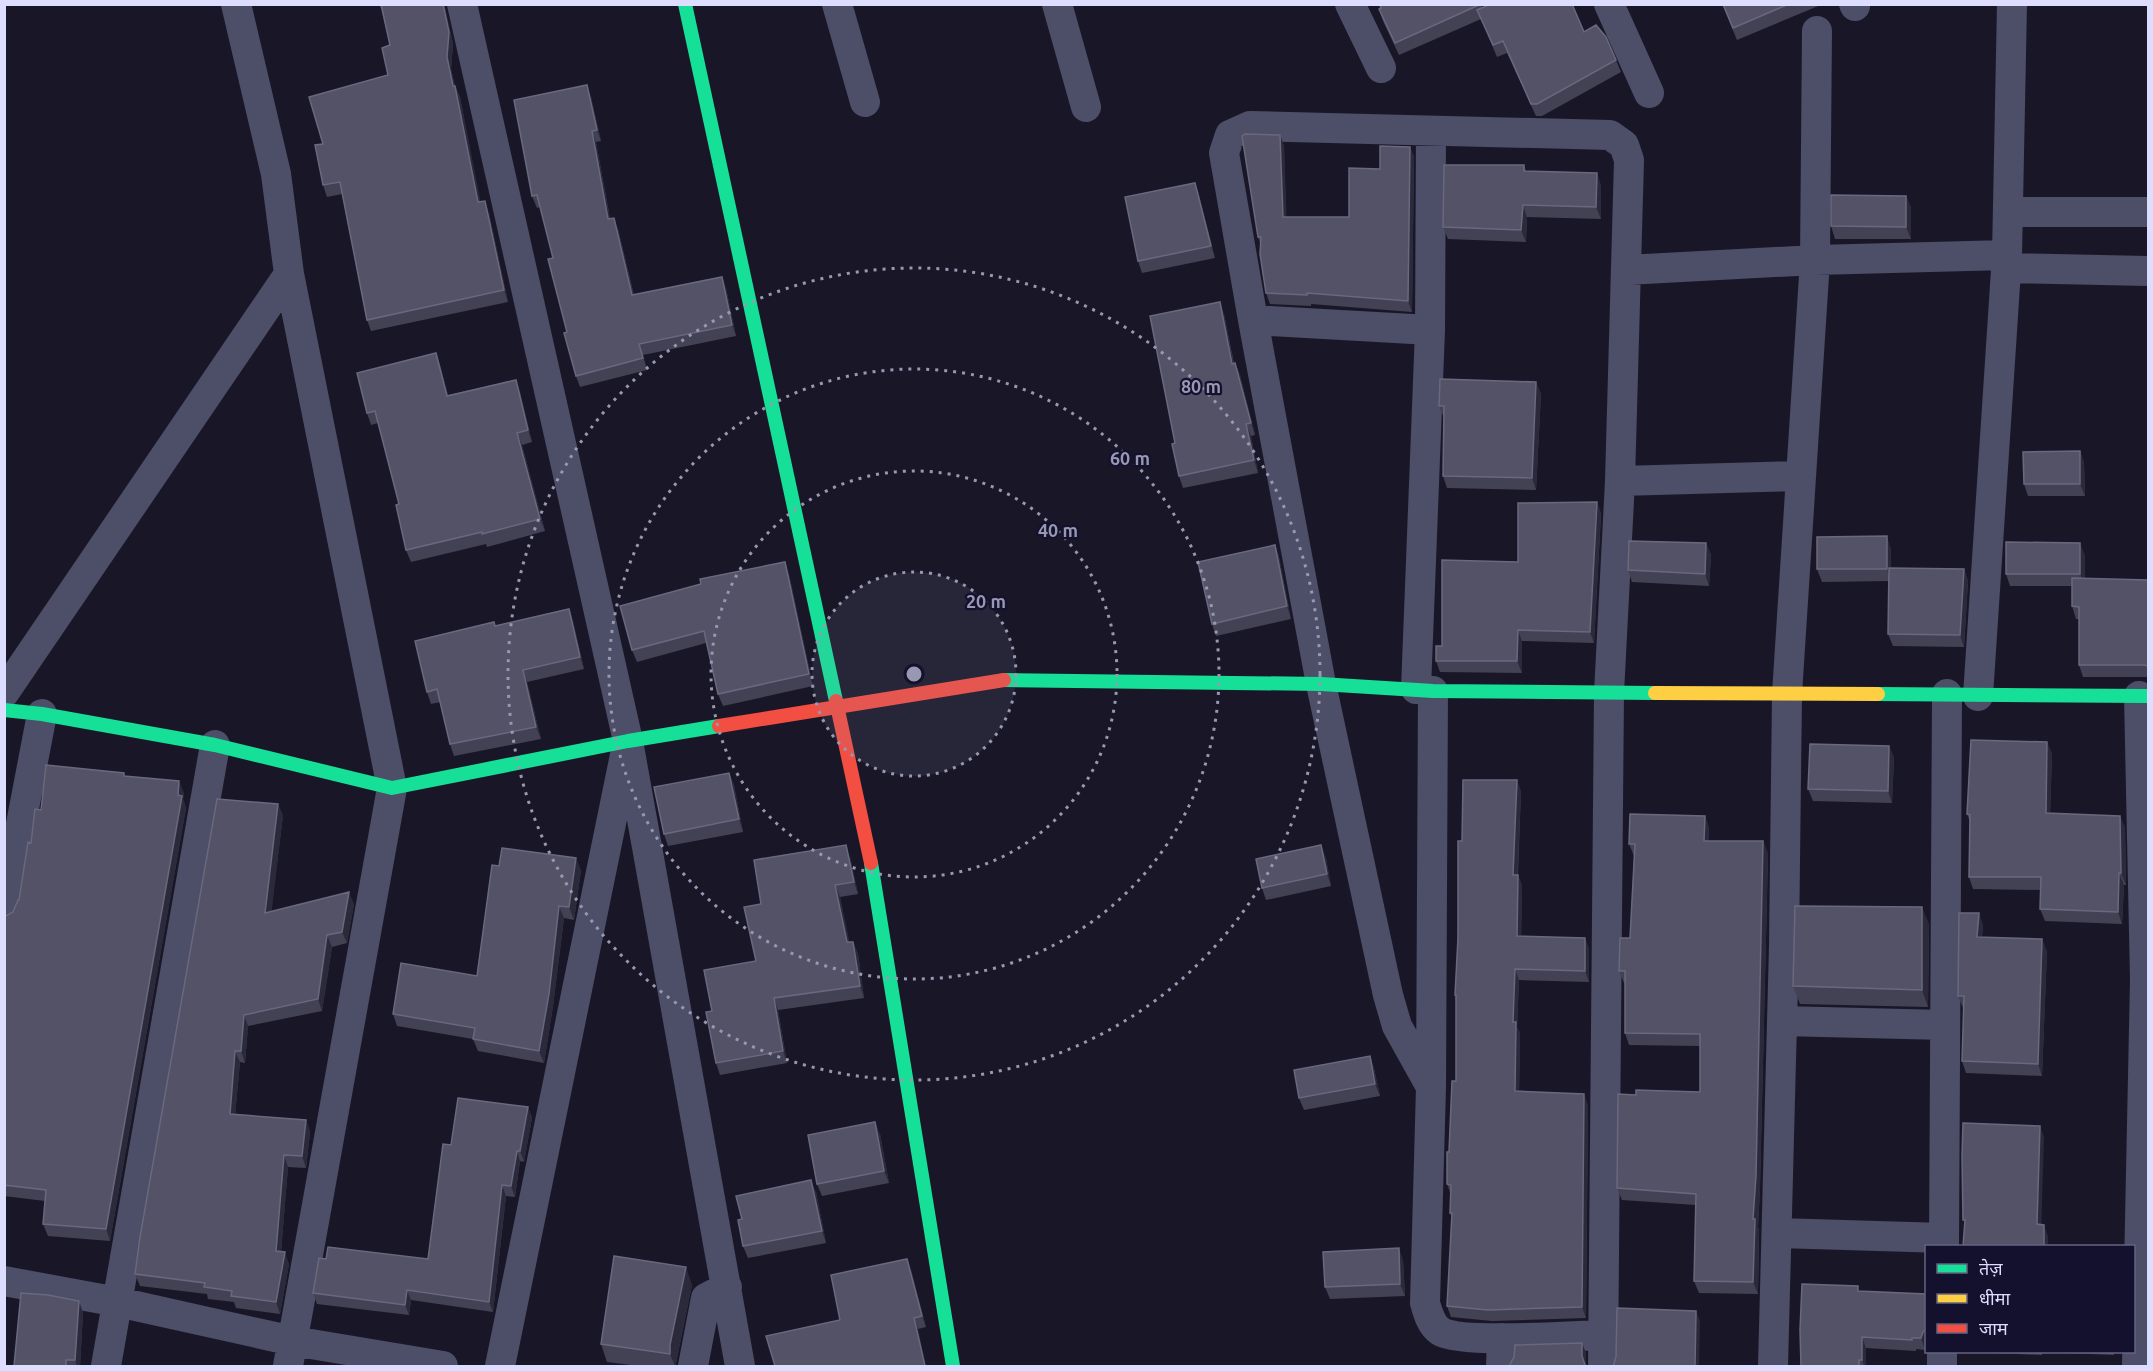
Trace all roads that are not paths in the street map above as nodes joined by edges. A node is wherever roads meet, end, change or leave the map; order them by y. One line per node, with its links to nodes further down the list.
1 (236, 4): 21 (street)
2 (462, 4): 37 (street)
3 (685, 4): 34 (street)
4 (837, 4): 12 (street)
5 (1057, 4): 13 (street)
6 (1350, 4): 10 (street)
7 (1609, 4): 11 (street)
8 (2012, 4): 15 (street)
9 (1817, 31): 17 (street)
10 (1381, 68)
11 (1649, 93)
12 (865, 102)
13 (1086, 107)
14 (1431, 132): 19 (street); 22 (street); 23 (street)
15 (2009, 212): 16 (street); 18 (street)
16 (2148, 212)
17 (1815, 260): 18 (street); 19 (street); 24 (street)
18 (2006, 262): 20 (street); 32 (street)
19 (1626, 270): 25 (street)
20 (2148, 271)
21 (289, 274): 28 (street); 39 (street)
22 (1253, 320): 23 (street); 26 (street)
23 (1430, 330): 27 (street)
24 (1800, 476): 25 (street); 30 (street)
25 (1620, 481): 29 (street)
26 (1321, 684): 27 (street); 34 (street); 44 (street)
27 (1424, 690): 29 (street); 44 (street)
28 (4, 693)
29 (1609, 693): 30 (street); 50 (street)
30 (1787, 694): 31 (street); 42 (street)
31 (1947, 694): 32 (street); 43 (street)
32 (1978, 696): 33 (street)
33 (2144, 696): 41 (street)
34 (838, 705): 37 (street); 58 (street)
35 (4, 710): 36 (street)
36 (42, 714): 38 (street); 40 (street)
37 (628, 741): 39 (street); 48 (street); 55 (street)
38 (215, 745): 39 (street); 49 (street)
39 (392, 788): 52 (street)
40 (4, 913)
41 (2146, 979): 61 (street)
42 (1782, 1021): 43 (street); 45 (street)
43 (1945, 1025): 46 (street)
44 (1431, 1087): 51 (street)
45 (1777, 1233): 46 (street); 60 (street)
46 (1944, 1242)
47 (4, 1281): 49 (street)
48 (727, 1287): 56 (street); 57 (street)
49 (118, 1302): 52 (street); 53 (street)
50 (1602, 1335): 51 (street); 59 (street)
51 (1501, 1352)
52 (290, 1354): 54 (street)
53 (106, 1366)
54 (443, 1366)
55 (500, 1366)
56 (693, 1366)
57 (740, 1366)
58 (953, 1366)
59 (1603, 1366)
60 (1773, 1366)
61 (2136, 1366)

